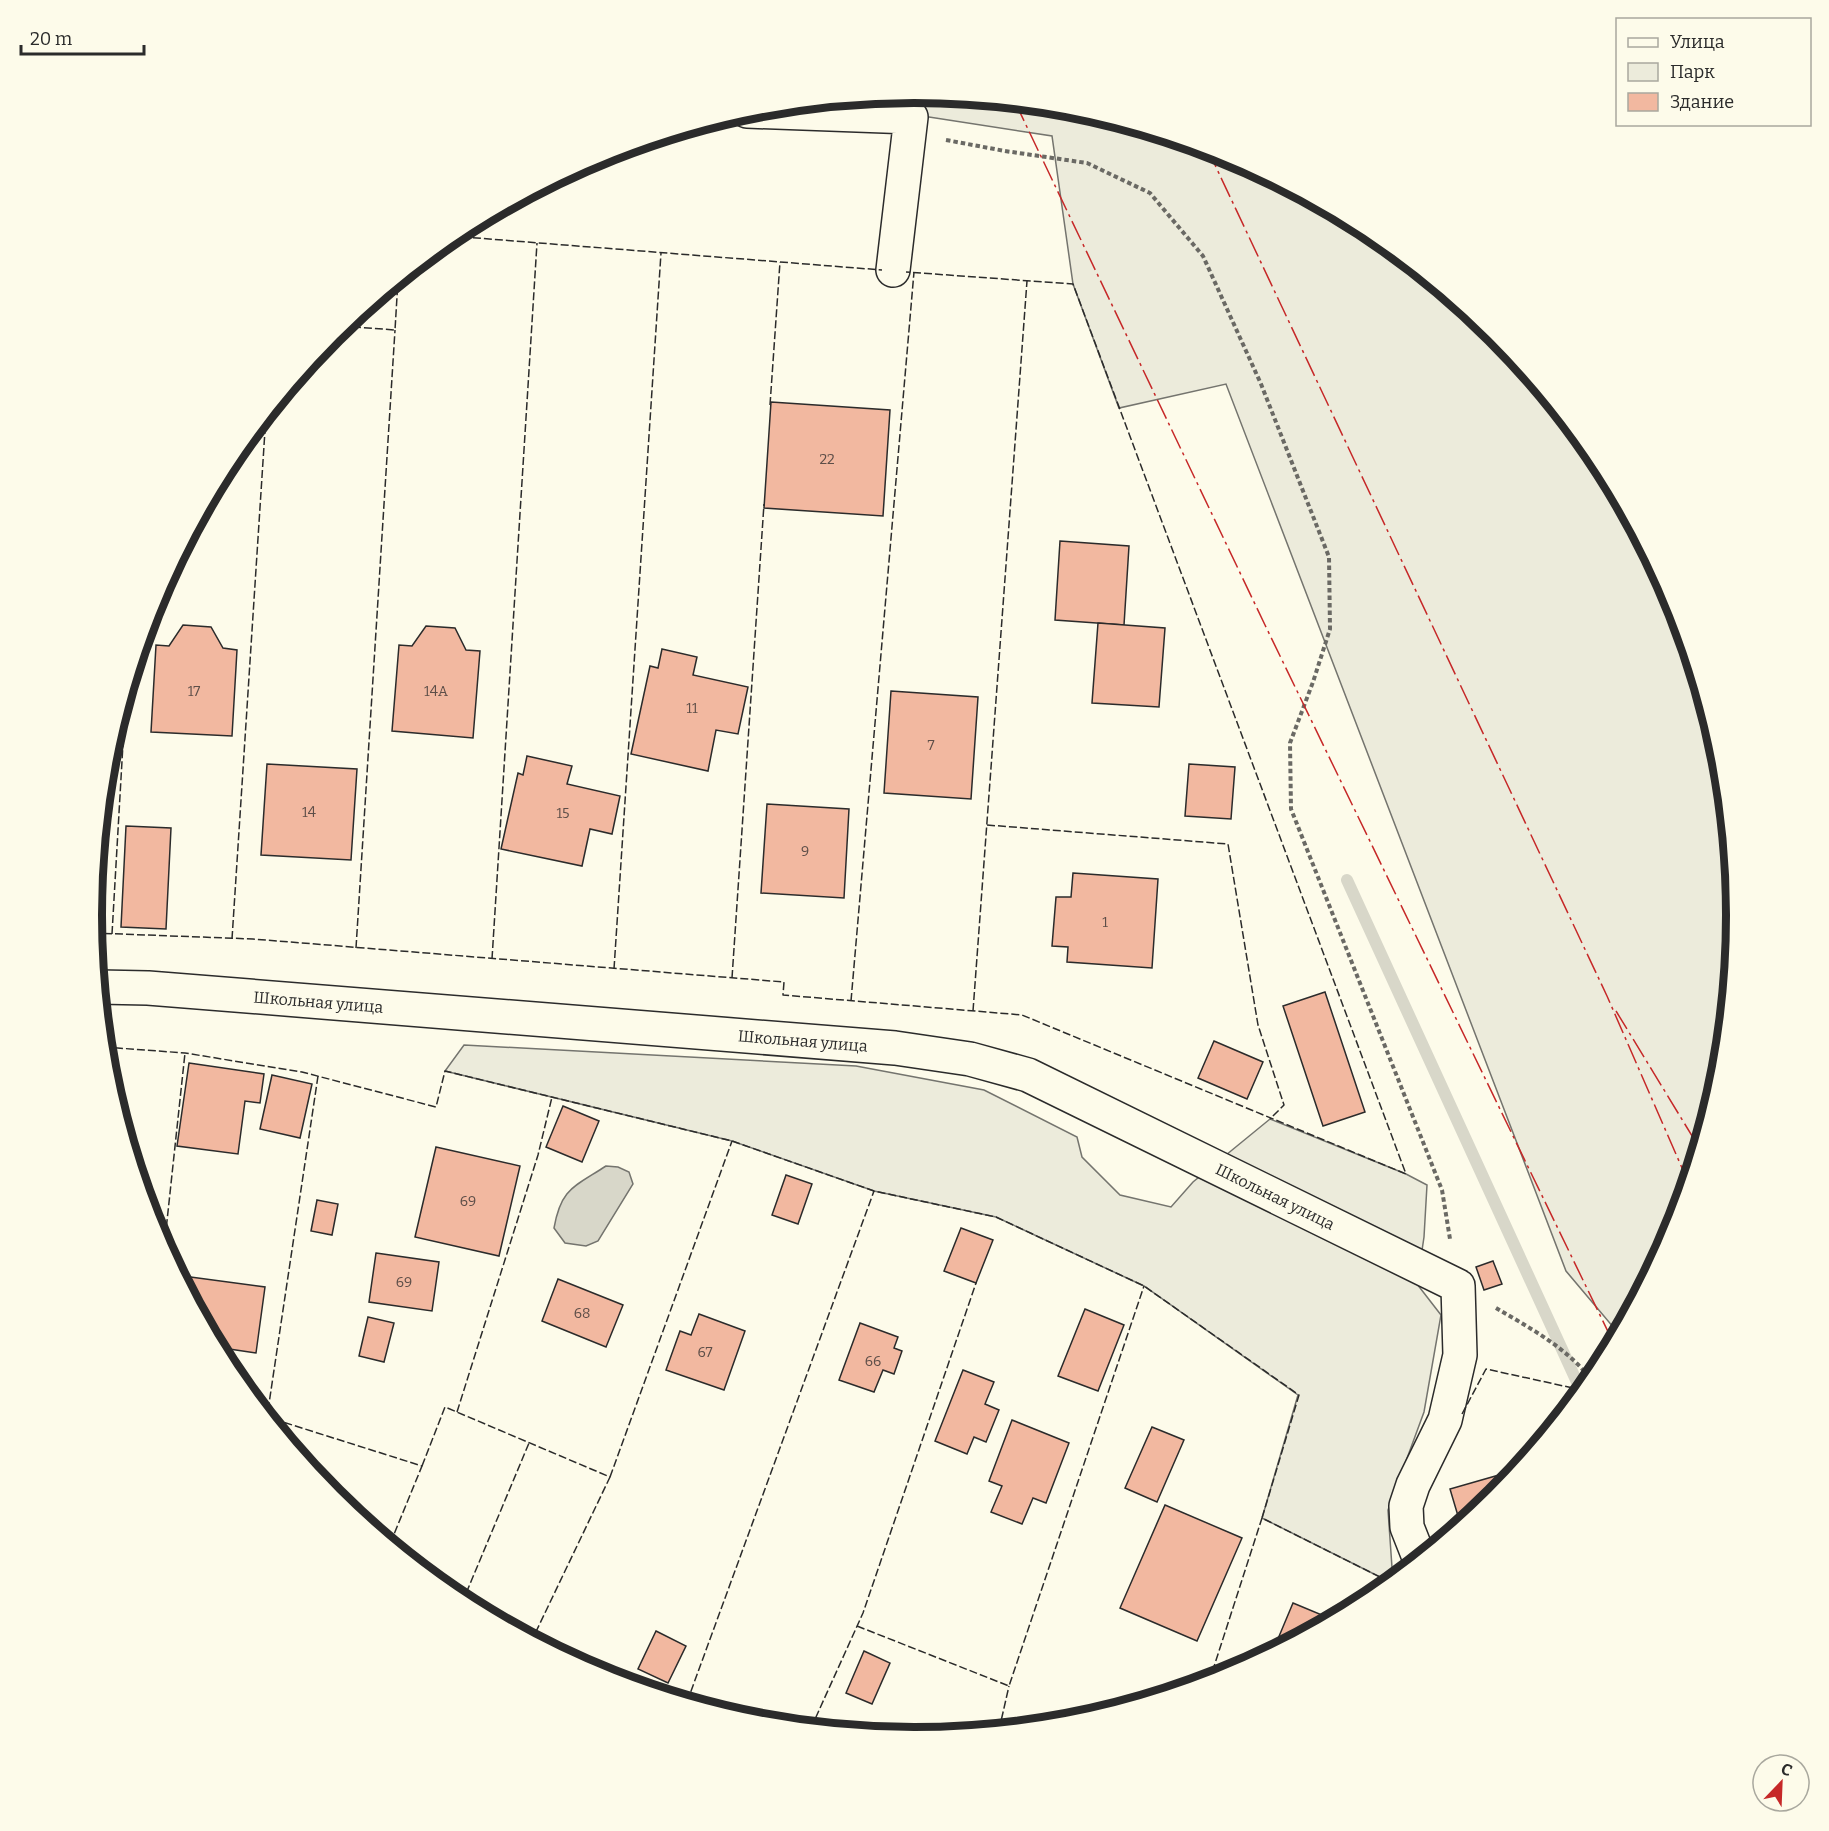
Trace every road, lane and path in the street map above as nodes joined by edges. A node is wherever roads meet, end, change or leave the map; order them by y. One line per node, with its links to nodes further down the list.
1 (793, 113): 2 (street)
2 (911, 117): 3 (street); 5 (path)
3 (893, 270)
4 (106, 987): 5 (street, Школьная улица)
5 (1458, 1286): 6 (path); 7 (street)
6 (1586, 1373)
7 (1417, 1553)

